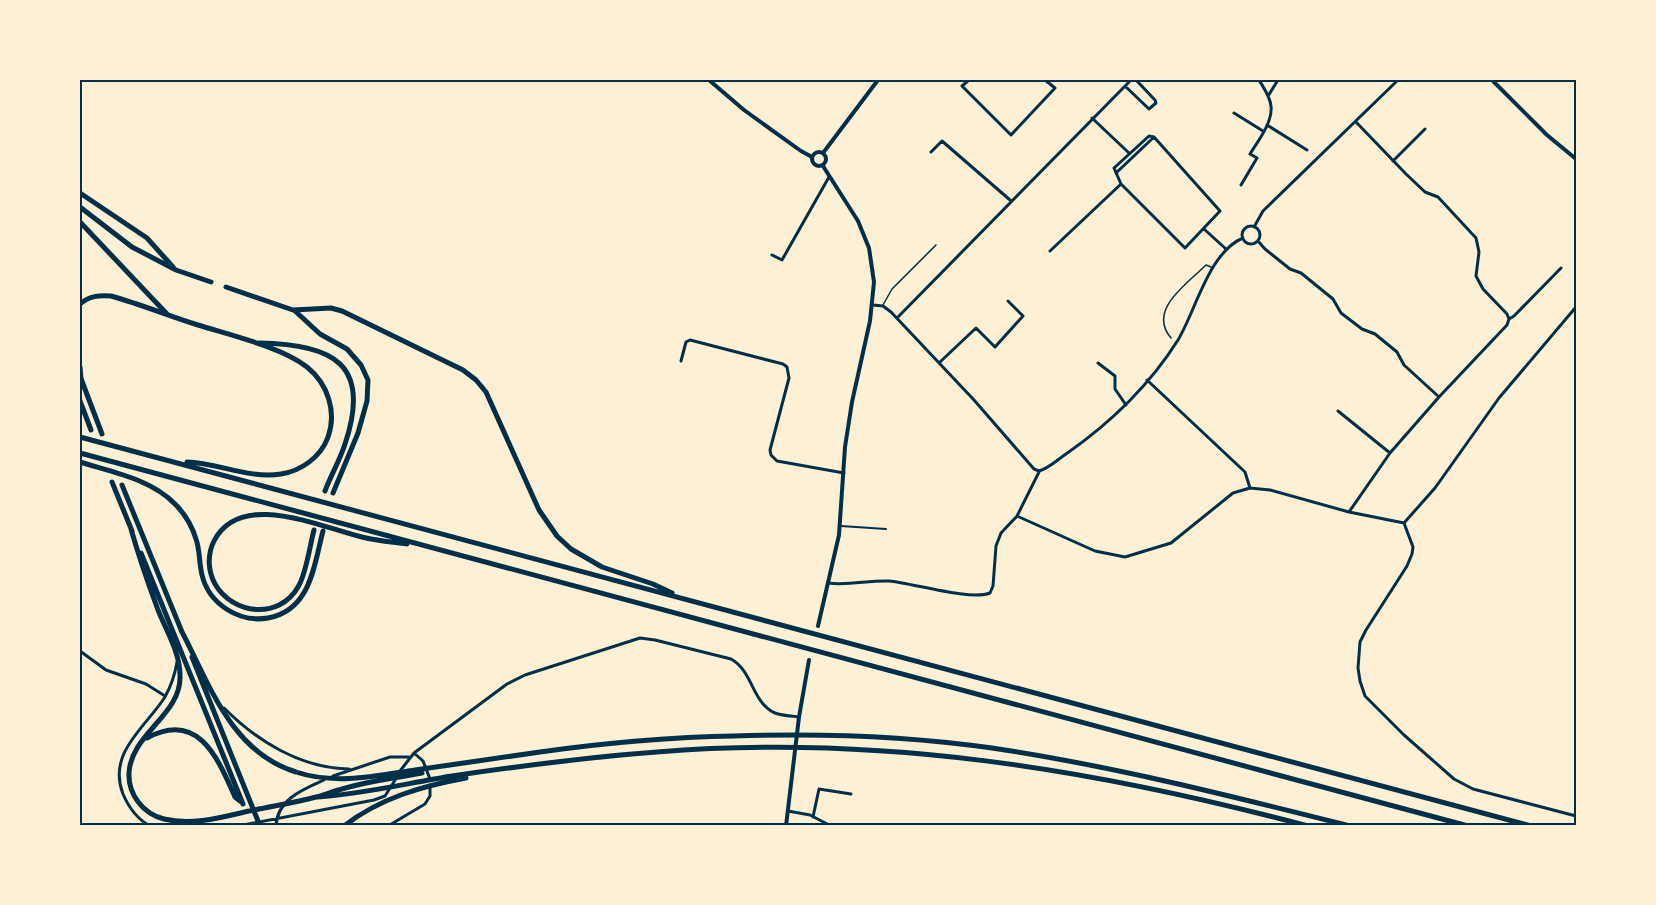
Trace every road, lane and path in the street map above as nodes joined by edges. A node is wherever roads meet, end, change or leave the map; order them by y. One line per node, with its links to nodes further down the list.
1 (710, 80): 24 (street)
2 (878, 80): 22 (street)
3 (969, 80): 4 (street)
4 (1045, 80)
5 (1131, 80): 11 (street)
6 (1136, 80): 11 (street)
7 (1258, 80): 12 (street)
8 (1278, 80): 12 (street)
9 (1398, 80): 15 (street)
10 (1492, 80): 25 (street)
11 (1125, 86): 14 (street)
12 (1269, 96): 16 (street)
13 (1234, 113): 18 (street)
14 (1092, 118): 23 (street); 33 (street)
15 (1356, 122): 26 (street); 36 (street)
16 (1267, 125): 18 (street); 20 (street)
17 (1425, 129): 26 (street)
18 (1263, 131): 31 (street)
19 (1154, 137): 23 (street); 28 (street); 37 (street)
20 (1307, 150)
21 (931, 152): 33 (street)
22 (823, 153): 24 (street); 27 (street)
23 (1129, 153): 28 (street)
24 (812, 157): 27 (street)
25 (1576, 159)
26 (1393, 161): 57 (street)
27 (823, 166): 29 (street)
28 (1116, 173): 30 (street)
29 (829, 177): 43 (street); 51 (street)
30 (1121, 184): 37 (street); 42 (street)
31 (1241, 185)
32 (80, 193): 46 (highway)
33 (1011, 200): 56 (street)
34 (80, 207): 46 (highway)
35 (80, 222): 55 (highway)
36 (1254, 227): 38 (street); 39 (street)
37 (1204, 229): 41 (street)
38 (1243, 238): 39 (street); 41 (street)
39 (1258, 241): 66 (street)
40 (936, 245): 52 (lane)
41 (1226, 249): 44 (street)
42 (1050, 251)
43 (772, 255)
44 (1213, 268): 58 (lane); 65 (street)
45 (1561, 268): 57 (street)
46 (176, 270): 47 (highway)
47 (212, 282)
48 (226, 287): 54 (highway)
49 (1008, 301): 61 (street)
50 (80, 304): 55 (highway)
51 (873, 305): 52 (street); 78 (street)
52 (883, 306): 56 (street)
53 (1576, 308): 86 (street)
54 (293, 310): 83 (highway); 94 (highway)
55 (167, 315): 59 (highway)
56 (897, 318): 61 (street)
57 (1509, 319): 66 (street)
58 (1172, 338)
59 (255, 343): 76 (highway); 82 (highway)
60 (681, 361): 78 (street)
61 (940, 362): 77 (street)
62 (1098, 363): 68 (street)
63 (80, 367): 64 (highway)
64 (80, 378): 71 (highway)
65 (1147, 380): 68 (street); 81 (street)
66 (1439, 397): 74 (street)
67 (80, 400): 70 (highway)
68 (1126, 405): 77 (street)
69 (1338, 411): 74 (street)
70 (91, 430)
71 (102, 434)
72 (80, 437): 76 (highway)
73 (80, 453): 92 (highway)
74 (1390, 453): 84 (street)
75 (80, 462): 91 (highway)
76 (176, 462): 94 (highway)
77 (1039, 471): 85 (street)
78 (844, 473): 87 (street)
79 (112, 482): 88 (highway)
80 (122, 485): 96 (highway)
81 (1250, 488): 84 (street); 85 (street)
82 (325, 491)
83 (333, 493)
84 (1349, 512): 86 (street)
85 (1017, 516): 93 (street)
86 (1404, 523): 112 (street)
87 (840, 526): 89 (street); 93 (street)
88 (131, 529): 98 (highway); 103 (highway)
89 (886, 529)
90 (315, 530): 92 (highway)
91 (323, 531)
92 (429, 547): 124 (highway)
93 (828, 583): 95 (street)
94 (685, 599): 125 (highway)
95 (818, 626)
96 (181, 630): 101 (highway); 116 (highway)
97 (80, 651): 100 (street)
98 (177, 660): 100 (street); 103 (highway)
99 (809, 660): 102 (street)
100 (165, 696): 114 (street)
101 (217, 701): 106 (highway); 108 (street)
102 (799, 717): 104 (street); 111 (street)
103 (143, 740): 110 (highway)
104 (414, 753): 105 (street); 119 (street)
105 (409, 757): 108 (street); 115 (street)
106 (465, 764): 110 (highway); 123 (highway)
107 (517, 768): 110 (highway); 118 (highway); 122 (highway)
108 (353, 770): 117 (street)
109 (851, 794): 113 (street)
110 (318, 797)
111 (788, 812): 113 (street); 120 (street)
112 (1576, 816)
113 (813, 817): 121 (street)
114 (150, 825)
115 (238, 825)
116 (260, 825)
117 (276, 825)
118 (344, 825)
119 (388, 825)
120 (786, 825)
121 (831, 825)
122 (1308, 825)
123 (1350, 825)
124 (1468, 825)
125 (1532, 825)

